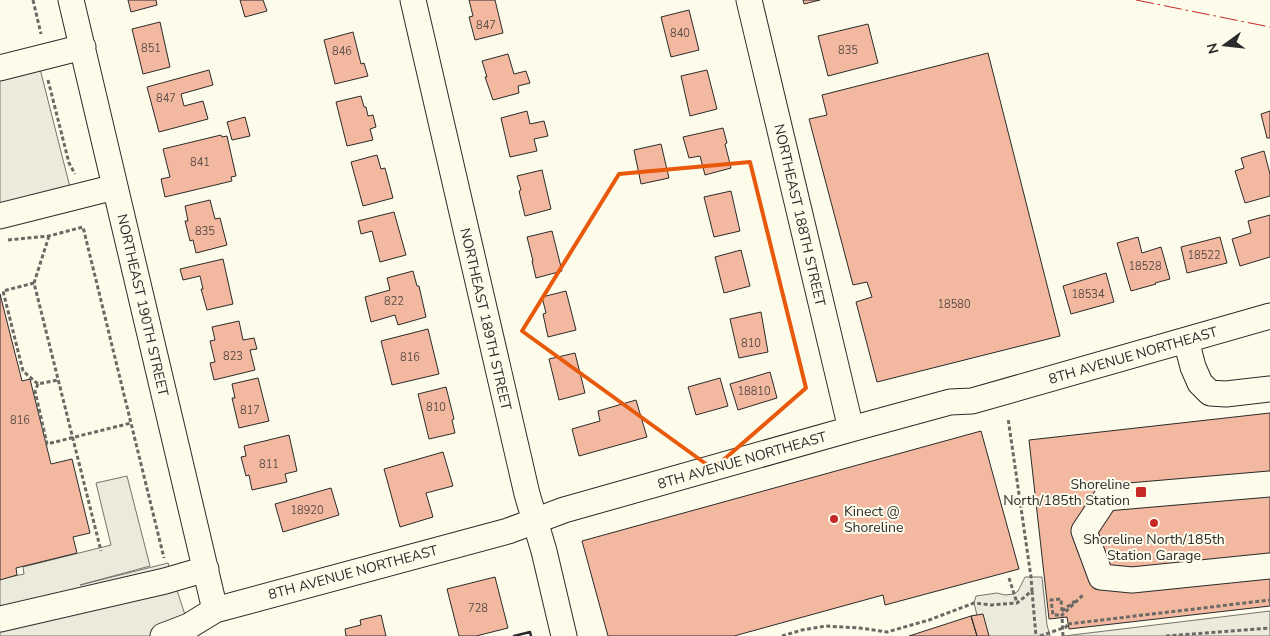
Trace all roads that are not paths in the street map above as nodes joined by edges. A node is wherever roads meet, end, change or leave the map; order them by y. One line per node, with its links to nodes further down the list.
1 (71, 0): 4 (street, NORTHEAST 190TH STREET)
2 (413, 0): 13 (street, NORTHEAST 189TH STREET)
3 (749, 0): 11 (street, NORTHEAST 188TH STREET)
4 (83, 47): 5 (street); 6 (street, NORTHEAST 190TH STREET)
5 (0, 68)
6 (116, 187): 7 (street); 15 (street, NORTHEAST 190TH STREET)
7 (0, 216)
8 (1270, 316): 9 (street, 8TH AVENUE NORTHEAST)
9 (1186, 340): 10 (street); 11 (street, 8TH AVENUE NORTHEAST)
10 (1270, 389)
11 (851, 429): 13 (street, 8TH AVENUE NORTHEAST)
12 (1270, 484): 14 (street)
13 (536, 521): 16 (street, 8TH AVENUE NORTHEAST); 19 (street, NORTHEAST 189TH STREET)
14 (1270, 566)
15 (206, 569): 16 (street, NORTHEAST 190TH STREET); 17 (street)
16 (215, 610): 18 (street, 8TH AVENUE NORTHEAST)
17 (0, 619)
18 (163, 636)
19 (564, 636)

